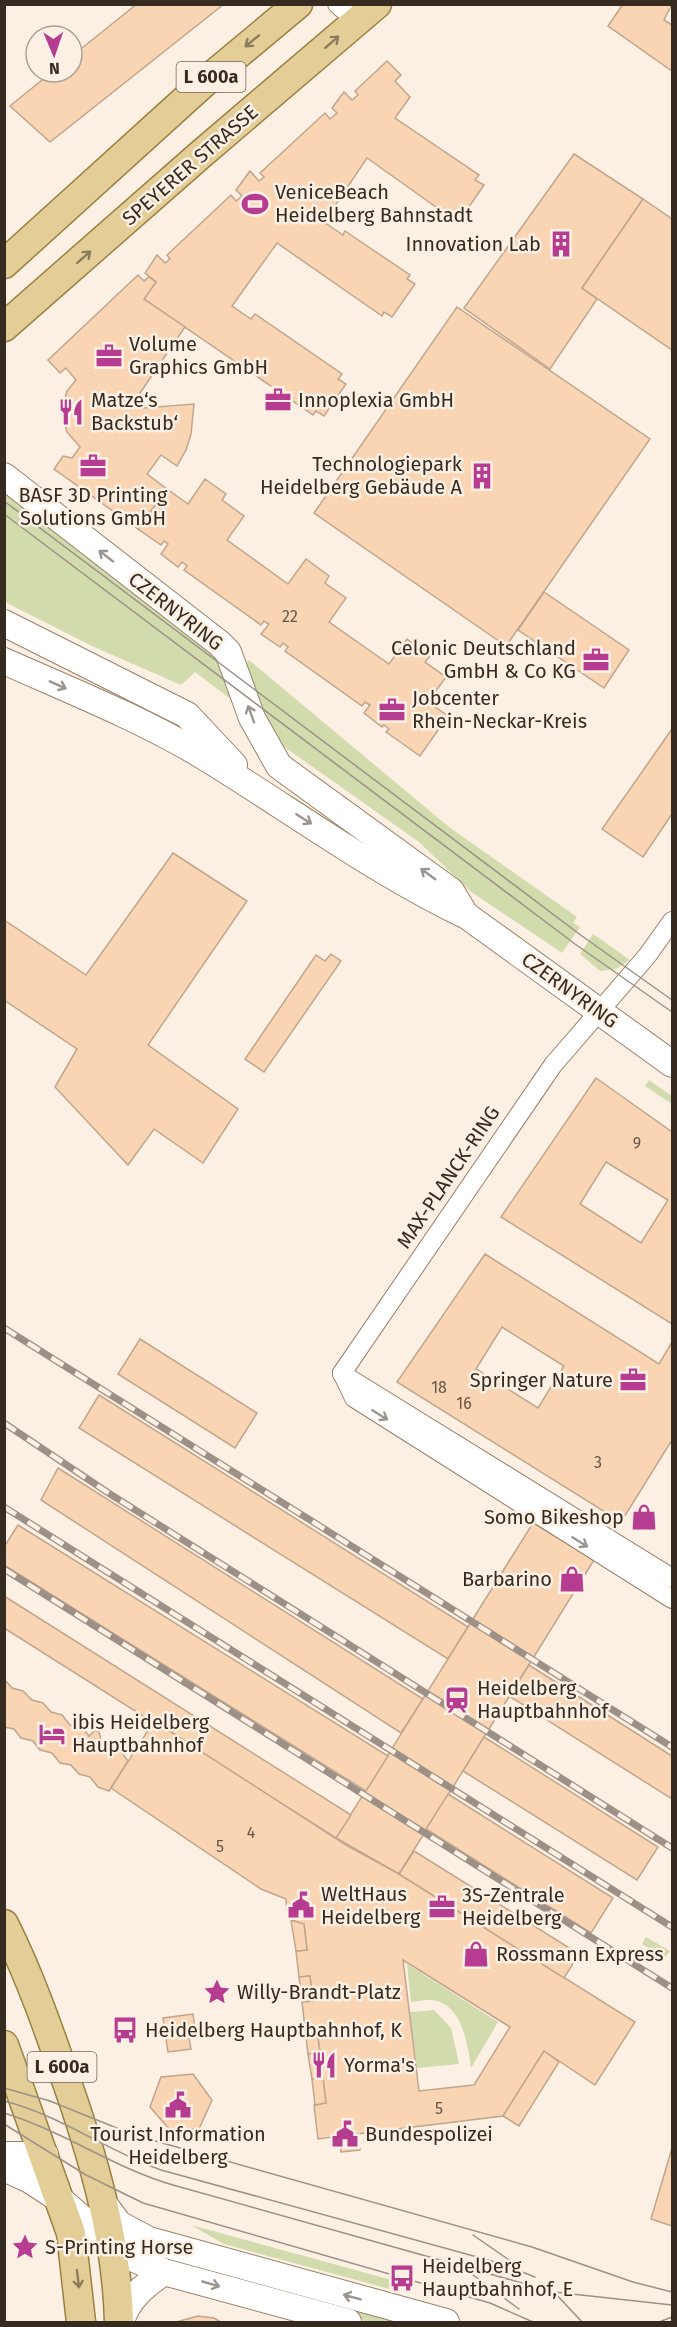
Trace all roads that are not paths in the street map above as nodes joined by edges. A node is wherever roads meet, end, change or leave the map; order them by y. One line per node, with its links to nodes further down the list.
1 (298, 4): 3 (main road, L 600a, one-way to 3)
2 (357, 10): 4 (main road, SPEYERER STRASSE / L 600a, one-way to 2)
3 (4, 264)
4 (4, 327)
5 (5, 476): 9 (main road, CZERNYRING, one-way to 5)
6 (4, 623): 8 (main road, CZERNYRING)
7 (4, 661): 8 (main road, CZERNYRING, one-way to 8)
8 (255, 788): 9 (main road, CZERNYRING, one-way to 9)
9 (467, 916): 11 (main road, CZERNYRING)
10 (672, 921): 11 (street, MAX-PLANCK-RING)
11 (599, 1011): 12 (main road, CZERNYRING); 13 (street, MAX-PLANCK-RING)
12 (672, 1064)
13 (342, 1374): 14 (street); 15 (street, one-way to 15)
14 (672, 1578)
15 (672, 1599)
16 (4, 1924): 17 (main road)
17 (14, 1963): 19 (main road, L 600a)
18 (4, 2045): 21 (main road, L 600a)
19 (85, 2134): 21 (main road); 24 (main road, L 600a)
20 (4, 2155): 21 (main road)
21 (45, 2155): 23 (main road, L 600a)
22 (4, 2169): 23 (main road)
23 (62, 2201): 25 (main road); 27 (main road, L 600a, one-way to 27)
24 (104, 2204): 25 (main road, L 600a); 30 (main road, one-way to 24)
25 (111, 2247): 26 (main road); 28 (main road, L 600a)
26 (164, 2272): 28 (main road); 29 (main road, one-way to 29)
27 (81, 2322)
28 (120, 2322)
29 (348, 2322)
30 (446, 2322)

